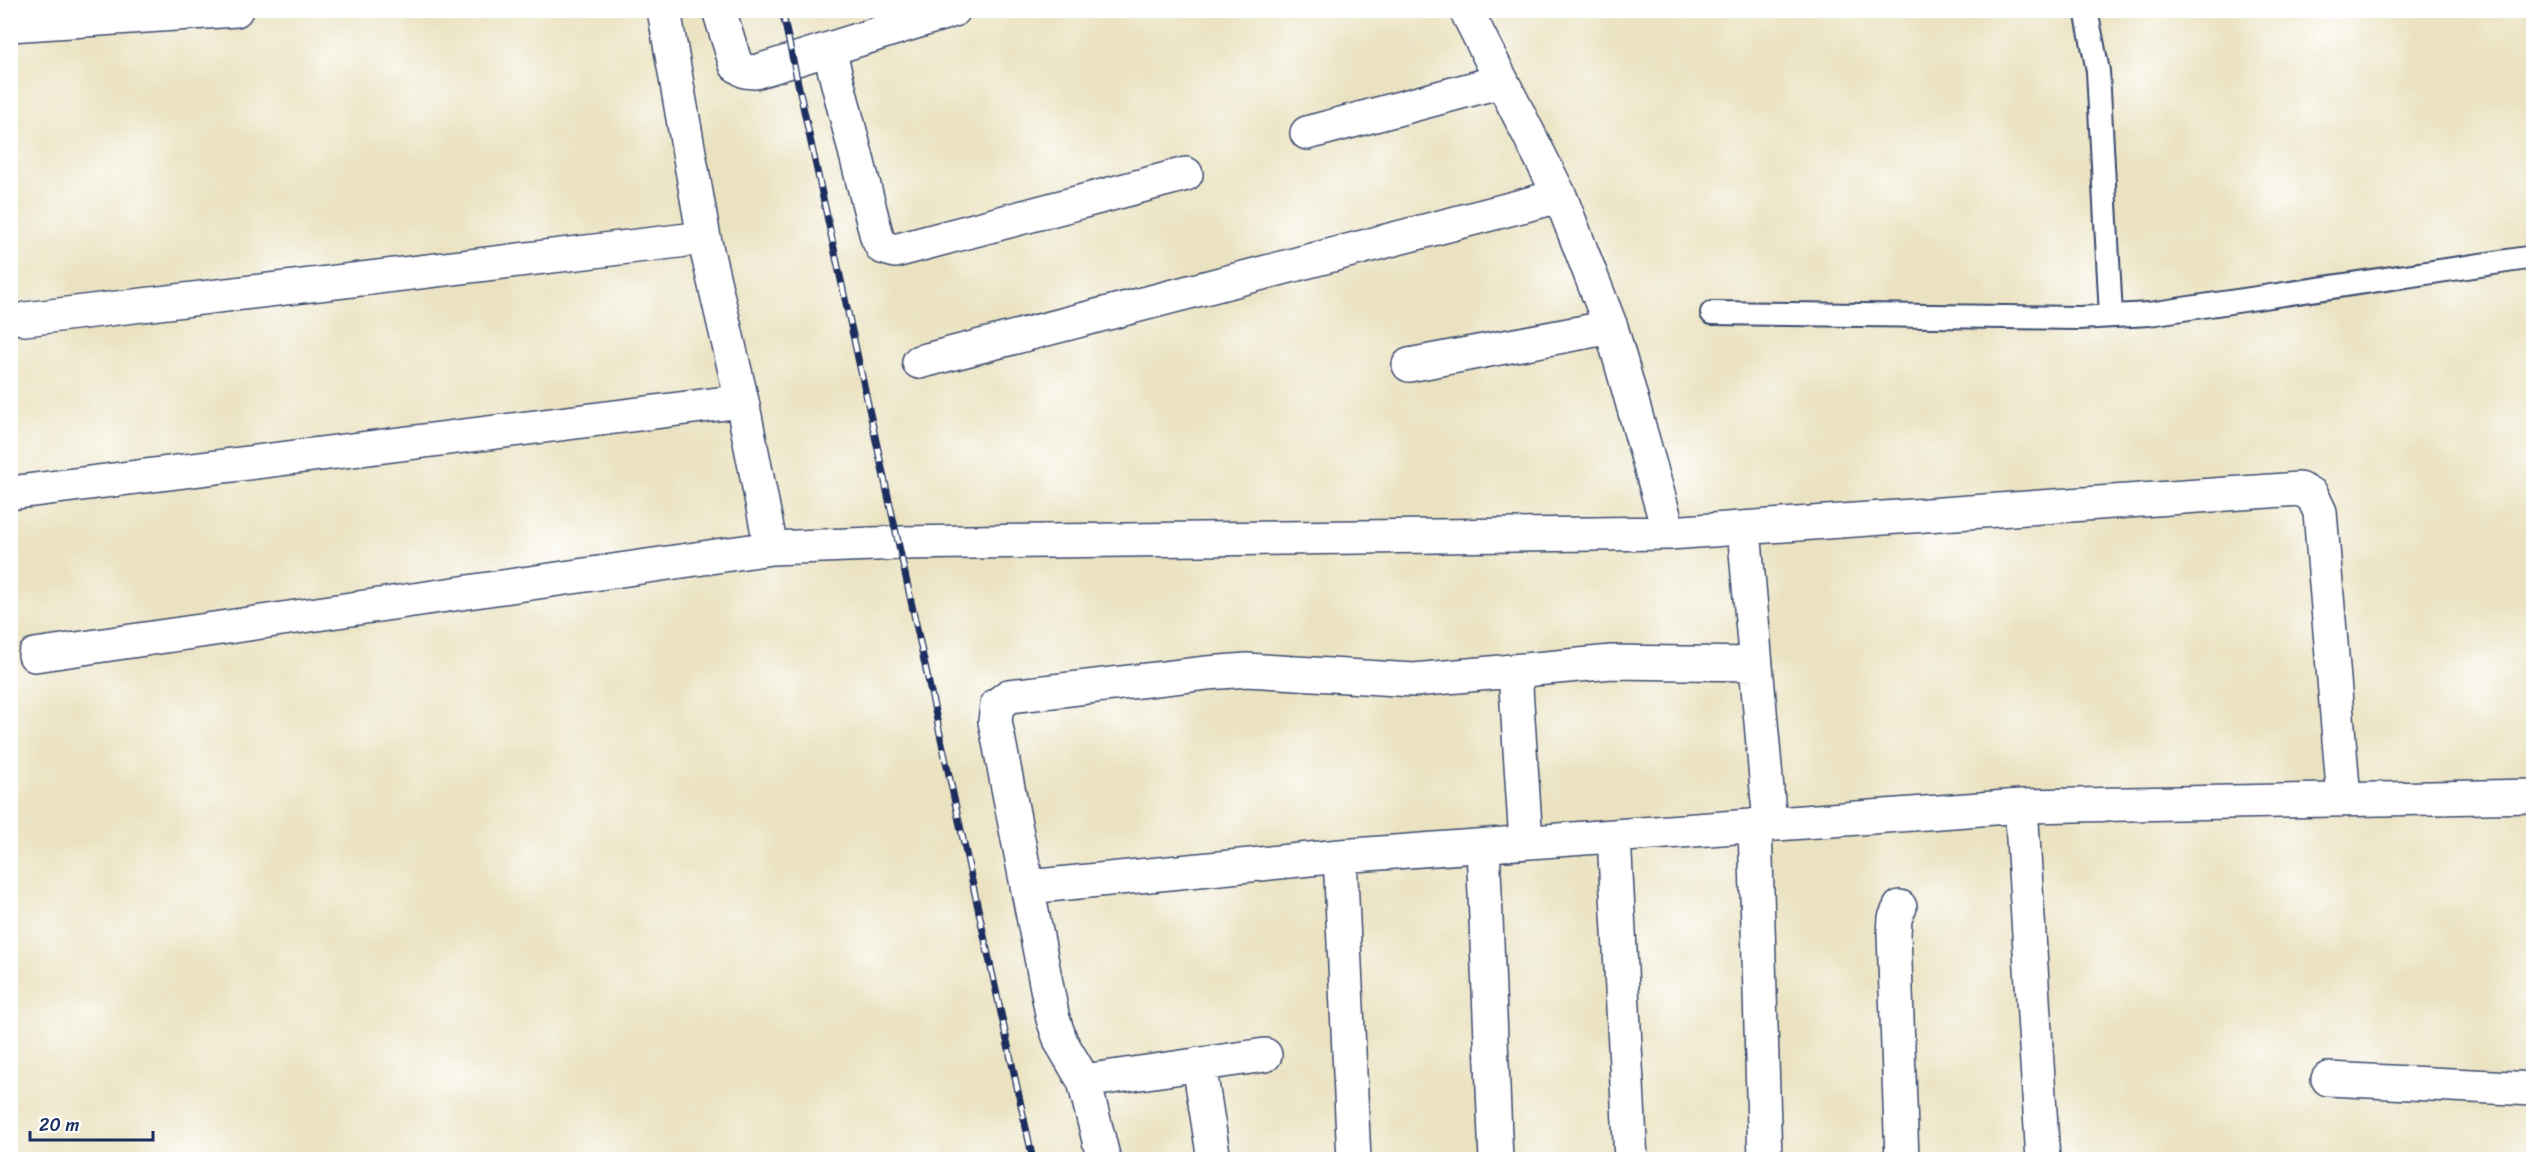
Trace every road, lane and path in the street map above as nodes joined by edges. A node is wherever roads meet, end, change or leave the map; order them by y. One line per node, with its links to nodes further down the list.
1 (236, 10): 7 (street)
2 (664, 10): 13 (street)
3 (719, 10): 8 (street)
4 (954, 10): 8 (street)
5 (1466, 10): 9 (street)
6 (2086, 10): 16 (lane)
7 (10, 25)
8 (829, 49): 11 (street)
9 (1502, 81): 10 (street); 12 (street)
10 (1307, 133)
11 (1186, 174)
12 (1560, 196): 18 (street); 19 (street)
13 (704, 238): 17 (street); 21 (street)
14 (2534, 257): 16 (lane)
15 (1712, 313): 16 (lane)
16 (2111, 316)
17 (25, 319)
18 (1611, 327): 20 (street); 24 (street)
19 (919, 362)
20 (1409, 365)
21 (742, 401): 22 (street); 25 (street)
22 (10, 493)
23 (1744, 529): 24 (street); 27 (street); 30 (street)
24 (1669, 534): 25 (street)
25 (771, 548): 26 (street)
26 (35, 655)
27 (1756, 664): 28 (street); 32 (street)
28 (1515, 672): 34 (street); 37 (street)
29 (2534, 796): 30 (street)
30 (2344, 799): 31 (street)
31 (2021, 806): 32 (street); 51 (street)
32 (1763, 825): 33 (street); 49 (street)
33 (1614, 836): 34 (street); 48 (street)
34 (1526, 842): 35 (street)
35 (1483, 846): 36 (street); 47 (street)
36 (1340, 856): 37 (street); 46 (street)
37 (1028, 887): 42 (street)
38 (1900, 907): 50 (street)
39 (1265, 1055): 40 (street)
40 (1199, 1064): 42 (street); 45 (street)
41 (2328, 1078): 43 (street)
42 (1084, 1081): 44 (street)
43 (2534, 1089)
44 (1104, 1160)
45 (1214, 1160)
46 (1354, 1160)
47 (1496, 1160)
48 (1631, 1160)
49 (1765, 1160)
50 (1902, 1160)
51 (2043, 1160)

